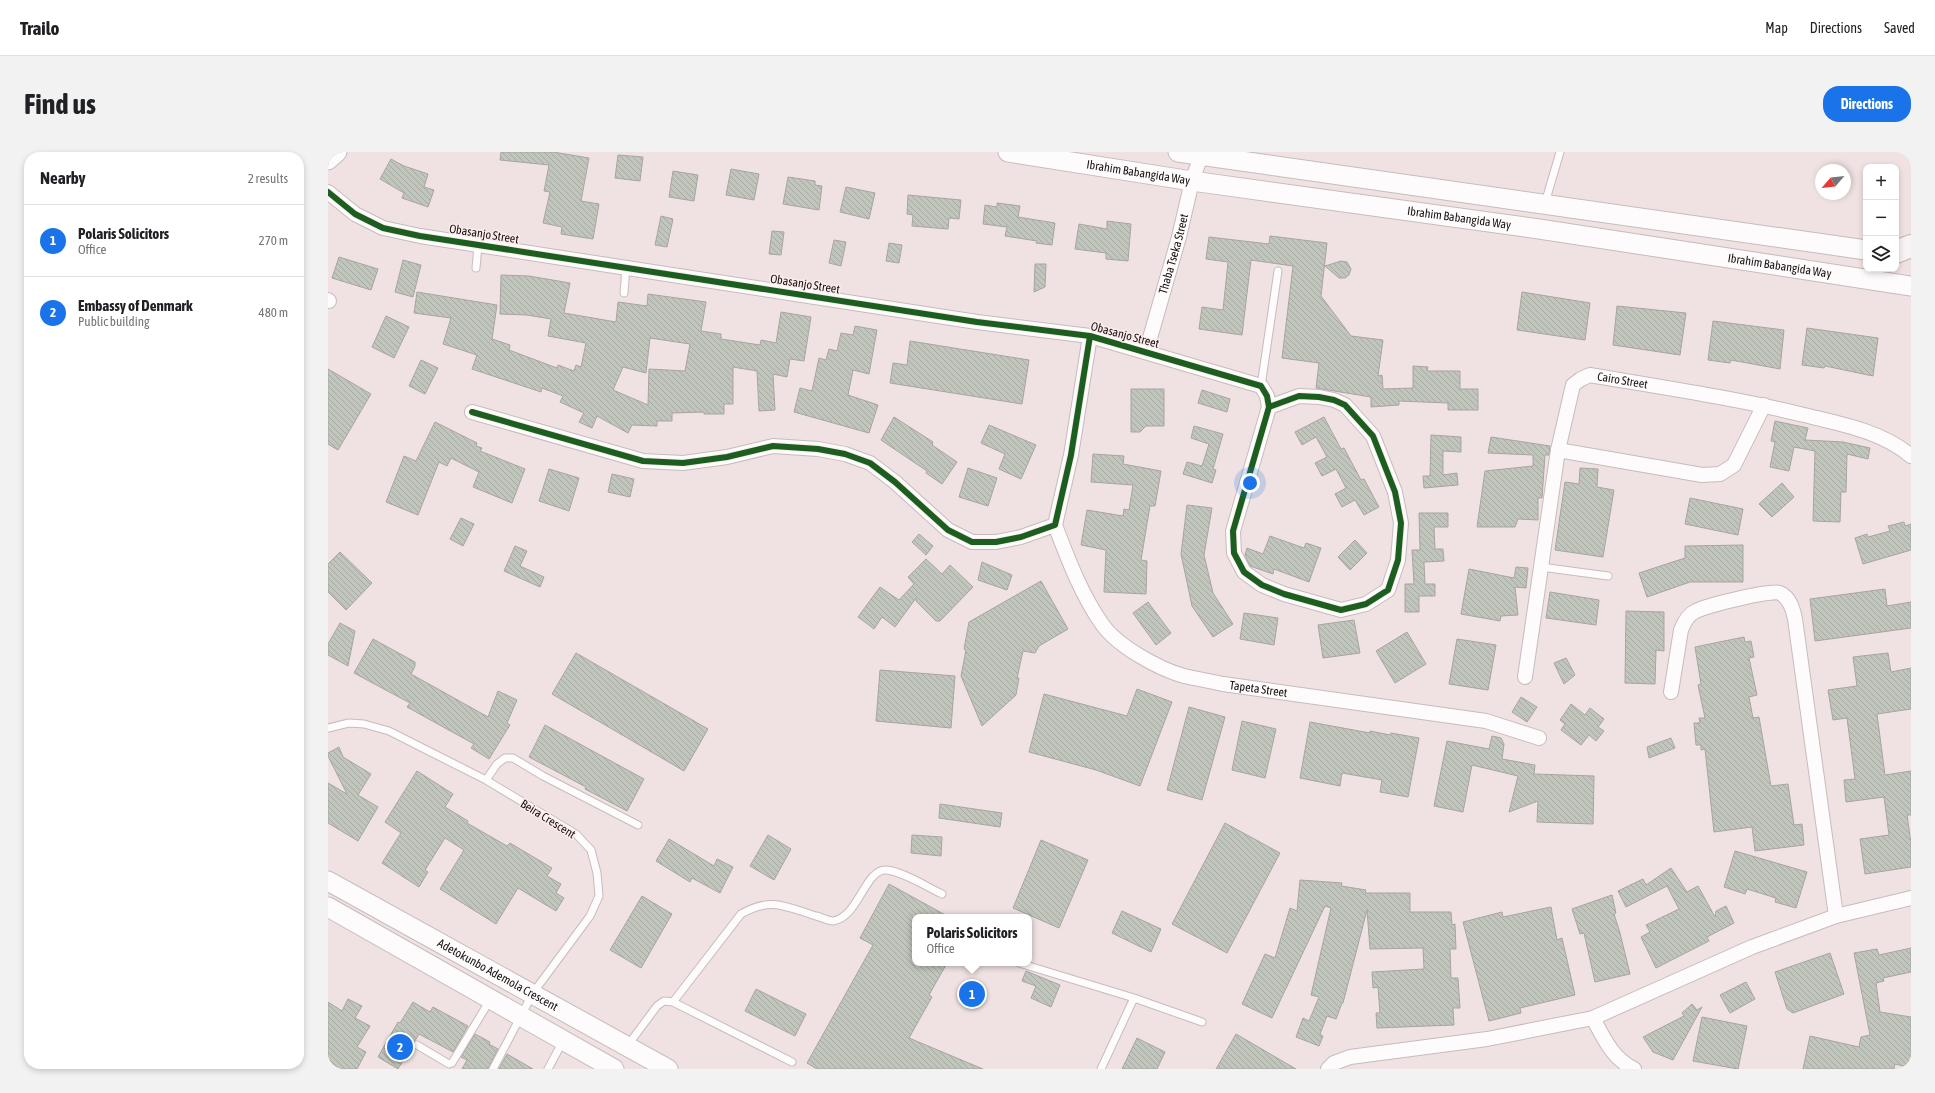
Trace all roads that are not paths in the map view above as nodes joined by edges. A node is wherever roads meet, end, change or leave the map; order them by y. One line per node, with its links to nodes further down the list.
1 (337, 152): 6 (main road)
2 (1008, 152): 7 (main road, Ibrahim Babangida Way)
3 (1178, 152): 5 (main road)
4 (1560, 152): 9 (lane)
5 (1201, 156): 7 (street, Thaba Tseka Street); 9 (main road)
6 (328, 160)
7 (1192, 181): 19 (main road, Ibrahim Babangida Way); 22 (street, Thaba Tseka Street)
8 (328, 192): 10 (street, Obasanjo Street)
9 (1545, 203): 12 (main road)
10 (478, 245): 16 (street, Obasanjo Street); 17 (lane)
11 (1911, 246): 13 (main road)
12 (1863, 250)
13 (1899, 252)
14 (1899, 254): 15 (main road)
15 (1911, 256)
16 (626, 267): 20 (lane); 21 (street, Obasanjo Street)
17 (476, 268)
18 (1278, 271): 23 (lane)
19 (1911, 286)
20 (624, 293)
21 (1090, 336): 22 (street, Obasanjo Street); 29 (street)
22 (1146, 352): 23 (street, Obasanjo Street)
23 (1261, 386): 25 (street)
24 (1764, 405): 27 (street); 27 (street, Cairo Street); 28 (street, Cairo Street)
25 (1269, 407): 25 (street)
26 (472, 412): 29 (street)
27 (1558, 450): 30 (street, Cairo Street)
28 (1911, 456)
29 (1055, 525): 35 (street, Tapeta Street)
30 (1541, 567): 31 (lane); 32 (street, Cairo Street)
31 (1608, 576)
32 (1525, 676)
33 (1671, 692): 42 (street)
34 (328, 728): 36 (lane, Beira Crescent)
35 (1539, 738)
36 (486, 780): 37 (lane); 44 (lane, Beira Crescent)
37 (638, 825)
38 (328, 881): 44 (main road, Adetokunbo Ademola Crescent)
39 (942, 894): 47 (lane)
40 (1911, 898): 42 (street)
41 (328, 907): 46 (main road, Adetokunbo Ademola Crescent)
42 (1836, 916): 49 (street)
43 (1029, 966): 45 (lane)
44 (533, 993): 48 (lane, Beira Crescent); 53 (main road, Adetokunbo Ademola Crescent)
45 (1134, 998): 50 (lane); 59 (lane)
46 (490, 1000): 48 (main road, Adetokunbo Ademola Crescent); 52 (lane)
47 (673, 1002): 53 (lane); 54 (lane)
48 (521, 1018): 51 (main road, Adetokunbo Ademola Crescent); 55 (lane, Beira Crescent)
49 (1592, 1018): 60 (street); 61 (street)
50 (1202, 1022)
51 (563, 1041): 56 (lane); 57 (main road, Adetokunbo Ademola Crescent)
52 (417, 1045)
53 (626, 1047): 58 (main road, Adetokunbo Ademola Crescent)
54 (792, 1062)
55 (493, 1069)
56 (548, 1069)
57 (614, 1069)
58 (668, 1069)
59 (1100, 1069)
60 (1328, 1069)
61 (1634, 1069)

